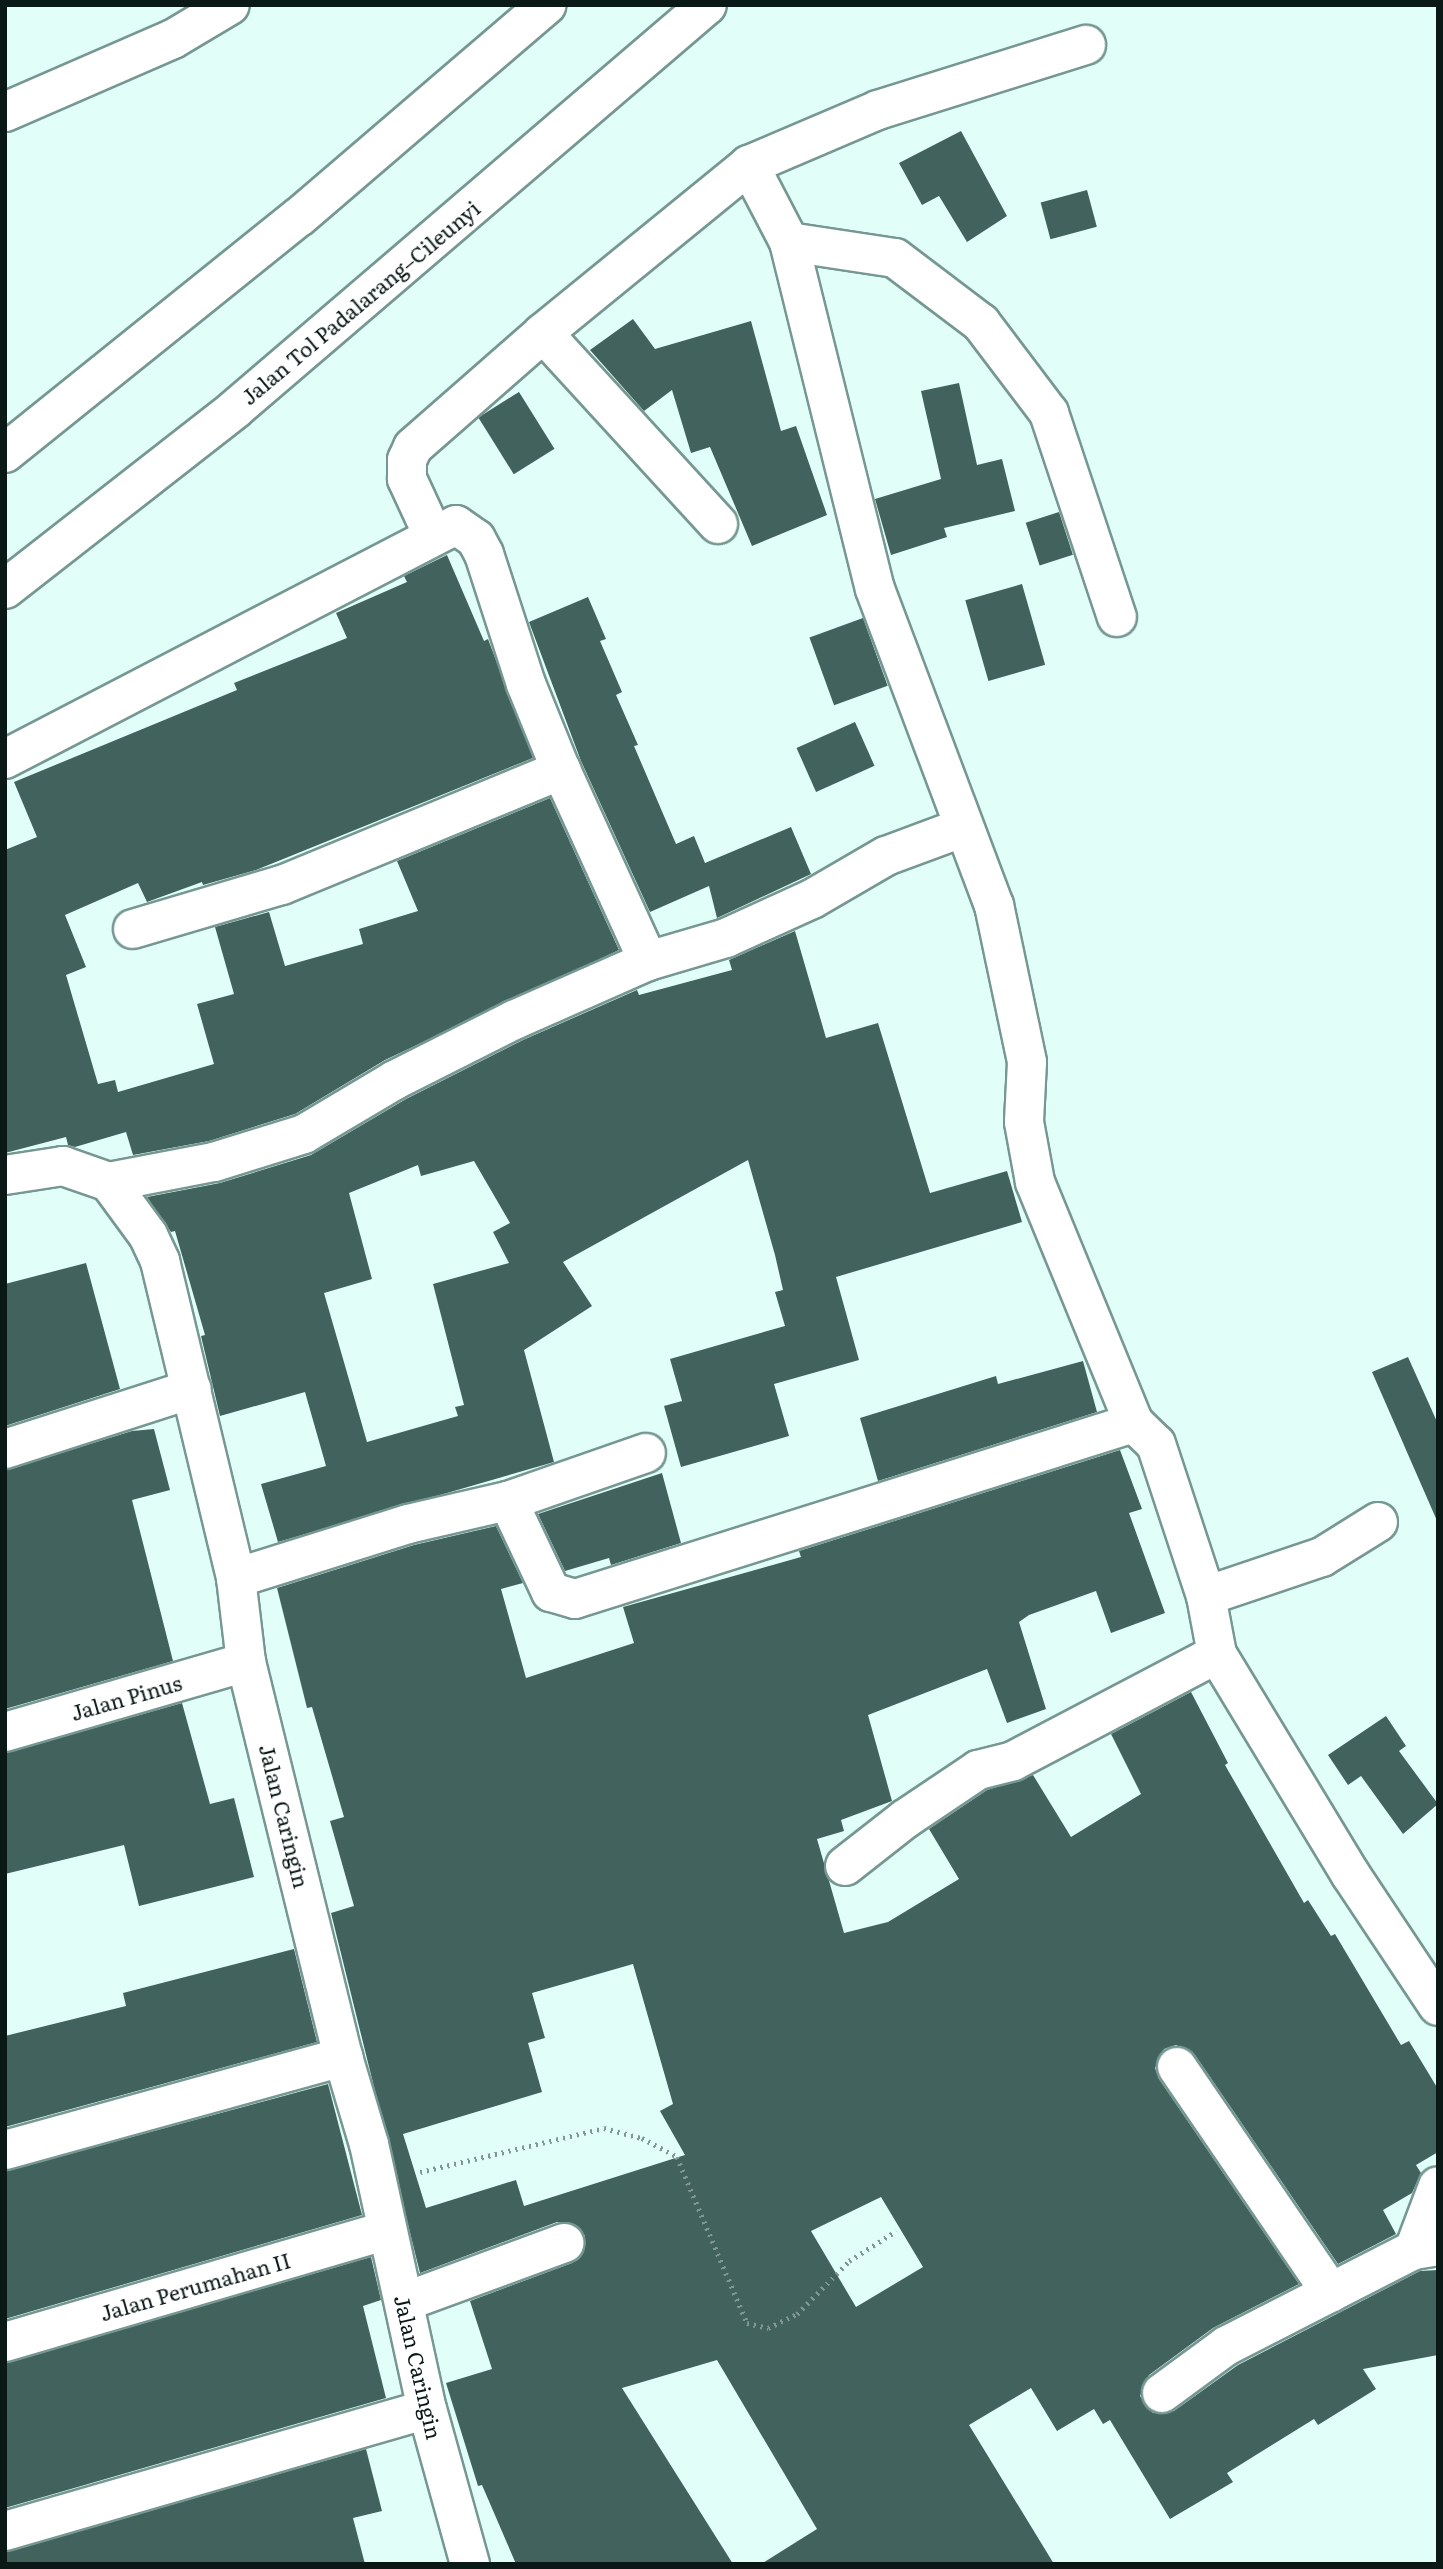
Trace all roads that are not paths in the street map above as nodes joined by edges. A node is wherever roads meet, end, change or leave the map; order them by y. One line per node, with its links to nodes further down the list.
1 (230, 5): 5 (main road)
2 (546, 5): 9 (main road)
3 (707, 5): 14 (main road, Jalan Tol Padalarang–Cileunyi)
4 (1086, 45): 6 (main road)
5 (7, 106)
6 (749, 165): 7 (main road); 8 (main road)
7 (789, 242): 15 (main road); 18 (main road)
8 (543, 333): 12 (main road); 13 (main road)
9 (38, 428): 10 (main road); 11 (main road)
10 (5, 446)
11 (5, 453)
12 (718, 524)
13 (432, 533): 16 (main road); 17 (main road)
14 (5, 589)
15 (1116, 617)
16 (5, 759)
17 (561, 770): 19 (main road); 20 (main road)
18 (964, 827): 20 (main road); 24 (main road)
19 (133, 929)
20 (648, 961): 22 (main road)
21 (5, 1175): 22 (main road)
22 (109, 1182): 23 (main road, Jalan Caringin)
23 (192, 1389): 25 (main road); 29 (main road, Jalan Caringin)
24 (1135, 1423): 27 (main road); 30 (main road)
25 (5, 1449)
26 (646, 1453): 27 (main road)
27 (508, 1501): 29 (main road)
28 (1378, 1522): 30 (main road)
29 (236, 1578): 32 (main road, Jalan Caringin)
30 (1206, 1596): 31 (main road)
31 (1217, 1654): 34 (main road); 35 (main road)
32 (246, 1662): 33 (main road, Jalan Pinus); 36 (main road, Jalan Caringin)
33 (5, 1732)
34 (845, 1866)
35 (1438, 2006)
36 (343, 2057): 38 (main road); 40 (main road, Jalan Caringin)
37 (1177, 2067): 43 (main road)
38 (5, 2150)
39 (1438, 2186): 42 (main road)
40 (384, 2231): 44 (main road, Jalan Caringin); 45 (main road, Jalan Perumahan II)
41 (564, 2243): 44 (main road)
42 (1426, 2248): 43 (main road)
43 (1331, 2294): 46 (main road)
44 (404, 2302): 47 (main road, Jalan Caringin)
45 (5, 2342)
46 (1162, 2393)
47 (426, 2409): 48 (main road); 49 (main road, Jalan Caringin)
48 (5, 2531)
49 (470, 2564)

